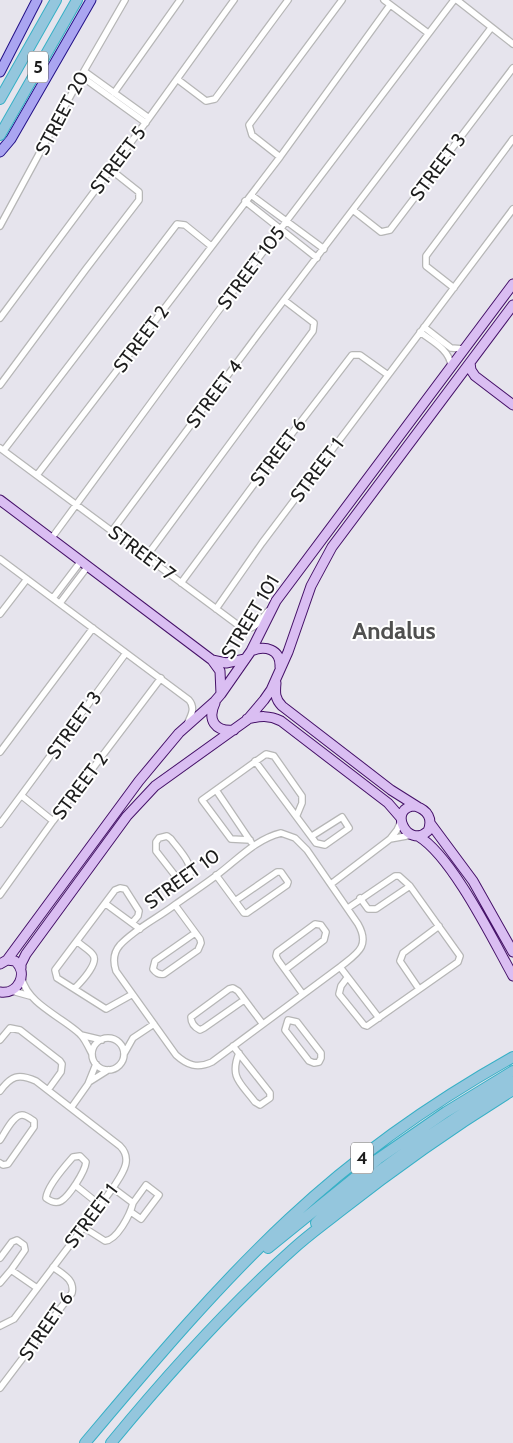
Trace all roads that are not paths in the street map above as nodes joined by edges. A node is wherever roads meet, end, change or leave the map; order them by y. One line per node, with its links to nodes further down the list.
1 (37, 0): 17 (main road)
2 (56, 0): 21 (highway, 5)
3 (77, 0): 23 (highway, 5)
4 (91, 0): 25 (main road)
5 (125, 0): 18 (street, STREET 20)
6 (180, 0): 20 (street)
7 (234, 0): 19 (street, STREET 5)
8 (288, 0): 19 (street)
9 (342, 0): 26 (street)
10 (384, 0): 12 (street)
11 (455, 0): 13 (street); 14 (street, STREET 105)
12 (390, 5): 14 (street); 26 (street, STREET 2)
13 (491, 28): 15 (street); 31 (street, STREET 4)
14 (428, 33): 32 (street, STREET 105)
15 (513, 44)
16 (513, 68): 31 (street, STREET 3)
17 (0, 72)
18 (82, 74): 20 (street); 22 (street); 33 (street, STREET 20)
19 (177, 79): 22 (street, STREET 5)
20 (114, 93): 22 (street)
21 (0, 99)
22 (147, 121): 27 (street, STREET 5)
23 (0, 135)
24 (513, 139): 39 (street)
25 (0, 152)
26 (280, 157): 28 (street, STREET 2)
27 (110, 169): 42 (street, STREET 5); 50 (street)
28 (250, 195): 29 (street, STREET 2); 32 (street)
29 (246, 201): 34 (street); 35 (street, STREET 2)
30 (513, 209): 39 (street, STREET 1)
31 (353, 210): 36 (street, STREET 4)
32 (286, 221): 34 (street, STREET 105); 36 (street)
33 (0, 226)
34 (280, 229): 37 (street); 56 (street, STREET 105)
35 (211, 246): 52 (street, STREET 7); 53 (street, STREET 2)
36 (324, 249): 37 (street, STREET 4)
37 (317, 258): 40 (street, STREET 4)
38 (513, 284): 44 (street, STREET 101)
39 (454, 288): 43 (street, STREET 1)
40 (284, 300): 59 (street, STREET 4); 62 (street)
41 (513, 305): 45 (street, STREET 101)
42 (0, 318)
43 (422, 330): 44 (street); 46 (street); 47 (street, STREET 1)
44 (464, 349): 46 (street, STREET 101)
45 (470, 363): 48 (street, STREET 101); 49 (street)
46 (451, 366): 54 (street, STREET 101)
47 (388, 375): 66 (street, STREET 6); 70 (street, STREET 1)
48 (460, 376): 49 (street); 57 (street, STREET 101)
49 (475, 376): 51 (street)
50 (0, 385)
51 (513, 405)
52 (2, 449): 53 (street, STREET 7)
53 (37, 475): 56 (street, STREET 7)
54 (352, 497): 57 (street); 58 (street, STREET 101)
55 (0, 500): 61 (street)
56 (77, 505): 59 (street, STREET 7); 61 (street, STREET 105)
57 (364, 505): 60 (street, STREET 101)
58 (334, 521): 60 (street); 68 (street, STREET 101)
59 (112, 531): 62 (street, STREET 7)
60 (344, 531): 77 (street, STREET 101)
61 (52, 539): 64 (street)
62 (146, 557): 66 (street, STREET 7)
63 (0, 559): 65 (street)
64 (85, 564): 67 (street); 69 (street); 75 (street)
65 (27, 579): 67 (street); 71 (street)
66 (181, 582): 70 (street, STREET 7)
67 (53, 598): 69 (street)
68 (276, 601): 70 (street, STREET 7); 73 (street, STREET 101)
69 (60, 603): 72 (street)
70 (216, 609)
71 (0, 614)
72 (93, 628): 74 (street); 84 (street)
73 (251, 651): 76 (street, STREET 101); 77 (street)
74 (126, 653): 78 (street); 87 (street, STREET 3)
75 (212, 660): 76 (street); 80 (street)
76 (245, 660): 80 (street, STREET 101)
77 (280, 668): 79 (street, STREET 101)
78 (161, 678): 82 (street); 91 (street, STREET 2)
79 (276, 680): 81 (street, STREET 101); 88 (street)
80 (218, 697): 82 (street, STREET 101); 83 (street)
81 (247, 720): 83 (street, STREET 101); 90 (street)
82 (187, 725): 94 (street, STREET 101)
83 (234, 730): 98 (street, STREET 101)
84 (0, 752)
85 (255, 761): 86 (street); 89 (street); 89 (street)
86 (216, 790): 99 (street); 99 (street)
87 (22, 796): 91 (street); 93 (street, STREET 3)
88 (418, 807): 90 (street); 92 (street)
89 (297, 815): 96 (street)
90 (401, 819): 95 (street); 97 (street)
91 (54, 821): 110 (street, STREET 2)
92 (430, 823): 95 (street); 121 (street)
93 (0, 824)
94 (103, 830): 98 (street); 103 (street, STREET 101)
95 (415, 835): 97 (street); 126 (street)
96 (312, 836): 100 (street); 100 (street)
97 (390, 839): 107 (street)
98 (110, 840): 104 (street, STREET 101)
99 (250, 840): 101 (street)
100 (316, 842): 102 (street)
101 (254, 846): 102 (street, STREET 10); 105 (street, STREET 10)
102 (307, 850): 107 (street, STREET 10)
103 (83, 857): 104 (street); 122 (street, STREET 101)
104 (91, 866): 125 (street, STREET 101)
105 (216, 876): 109 (street, STREET 10); 112 (street)
106 (188, 879): 106 (street); 109 (street)
107 (331, 884): 115 (street, STREET 10)
108 (410, 886): 111 (street); 111 (street); 117 (street)
109 (195, 890): 114 (street, STREET 10)
110 (0, 895)
111 (360, 898): 115 (street)
112 (235, 901): 112 (street)
113 (106, 904): 116 (street); 116 (street); 120 (street)
114 (175, 905): 118 (street, STREET 10); 119 (street)
115 (348, 908): 123 (street, STREET 10)
116 (132, 923): 118 (street)
117 (439, 926): 129 (street); 129 (street)
118 (140, 929): 133 (street, STREET 10)
119 (194, 933): 119 (street)
120 (78, 942): 128 (street); 128 (street)
121 (513, 952)
122 (3, 962): 125 (street)
123 (340, 967): 127 (street); 132 (street, STREET 10)
124 (286, 970): 124 (street); 132 (street)
125 (21, 972): 130 (street, STREET 101); 134 (street)
126 (513, 976)
127 (347, 978): 137 (street); 137 (street)
128 (75, 988): 133 (street)
129 (420, 989): 137 (street)
130 (12, 991): 131 (street); 134 (street)
131 (0, 993)
132 (302, 993): 136 (street, STREET 10)
133 (131, 995): 140 (street, STREET 10)
134 (30, 996): 141 (street)
135 (244, 1000): 135 (street); 139 (street)
136 (281, 1010): 138 (street); 139 (street, STREET 10)
137 (379, 1018)
138 (288, 1020): 138 (street)
139 (262, 1023): 146 (street, STREET 10)
140 (154, 1024): 142 (street); 146 (street, STREET 10)
141 (81, 1034): 144 (street); 148 (street)
142 (133, 1038): 145 (street); 149 (street)
143 (0, 1040): 156 (street)
144 (102, 1040): 145 (street); 148 (street)
145 (116, 1041): 149 (street)
146 (233, 1046): 147 (street)
147 (239, 1053): 147 (street)
148 (92, 1054): 151 (street)
149 (124, 1055): 152 (street)
150 (513, 1057): 173 (highway, 4)
151 (96, 1064): 152 (street); 155 (street)
152 (108, 1070): 155 (street)
153 (513, 1071): 173 (highway)
154 (513, 1082): 169 (highway)
155 (88, 1084): 159 (street)
156 (48, 1090): 158 (street, STREET 1); 159 (street, STREET 1)
157 (513, 1090): 169 (highway, 4)
158 (0, 1091)
159 (71, 1108): 164 (street, STREET 1)
160 (2, 1133): 161 (street); 162 (street)
161 (0, 1140)
162 (0, 1163)
163 (75, 1185): 163 (street); 166 (street)
164 (113, 1188): 165 (street); 166 (street, STREET 1)
165 (133, 1203): 167 (street); 167 (street)
166 (100, 1205): 168 (street, STREET 1)
167 (131, 1212): 168 (street)
168 (83, 1227): 171 (street, STREET 1)
169 (294, 1248): 179 (highway, 4)
170 (0, 1258): 172 (street)
171 (53, 1266): 175 (street, STREET 1); 177 (street, STREET 6)
172 (12, 1270): 174 (street); 175 (street)
173 (228, 1280): 178 (highway, 4)
174 (0, 1282)
175 (37, 1288): 176 (street, STREET 1)
176 (0, 1326)
177 (0, 1388)
178 (85, 1443)
179 (111, 1443)

